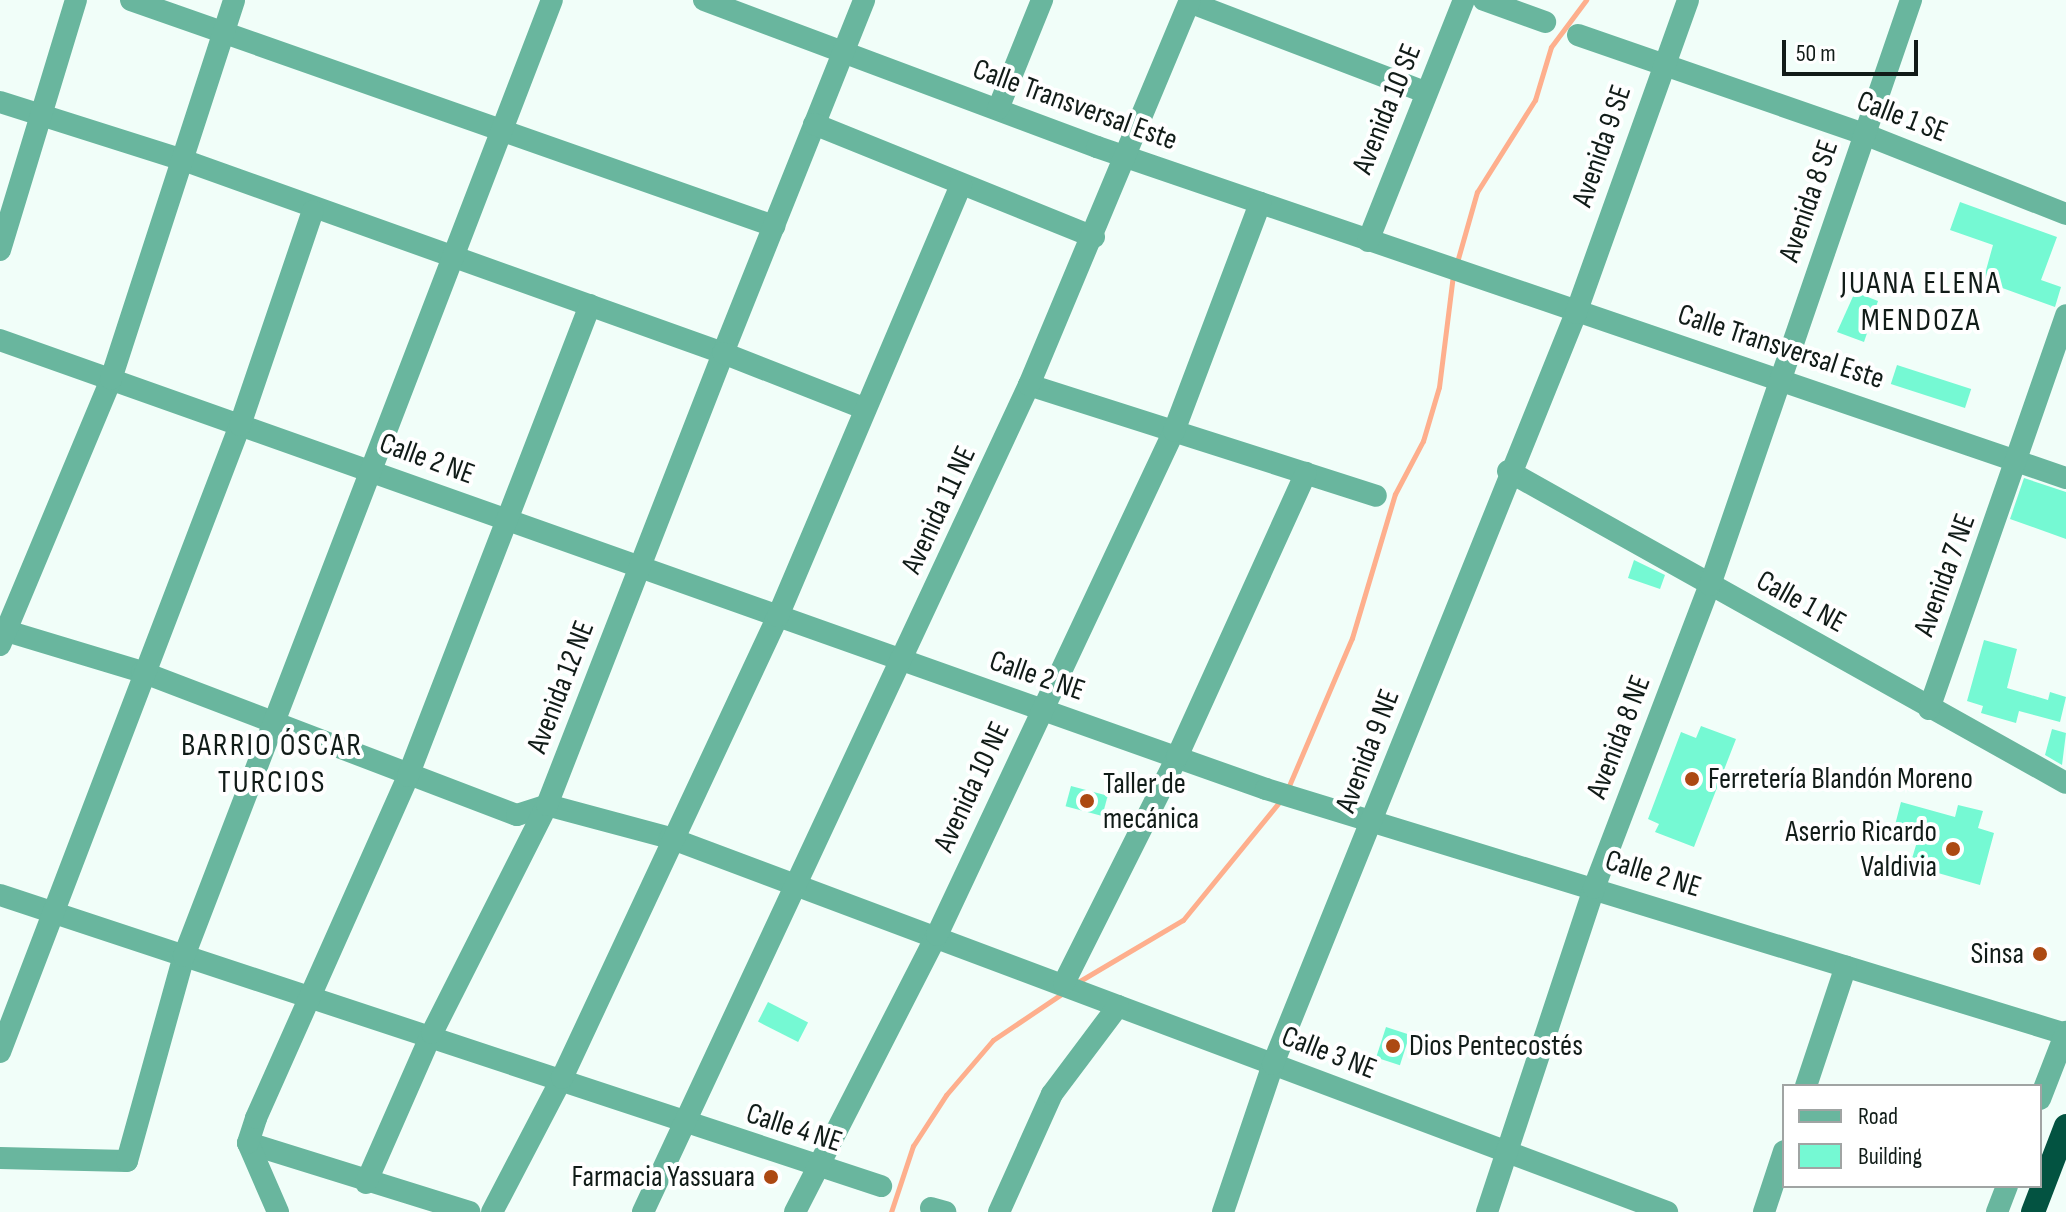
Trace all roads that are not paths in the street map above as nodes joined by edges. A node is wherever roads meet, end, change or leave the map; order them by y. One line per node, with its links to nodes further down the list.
1 (76, 0): 21 (street)
2 (131, 0): 14 (street)
3 (234, 0): 14 (street)
4 (552, 0): 23 (street)
5 (704, 0): 16 (street, Calle Transversal Este)
6 (864, 0): 16 (street, Avenida 12 NE)
7 (1042, 0): 20 (street)
8 (1464, 0): 18 (street, Avenida 10 SE)
9 (1484, 0): 13 (street)
10 (1688, 0): 17 (street, Avenida 9 SE)
11 (1911, 0): 24 (street, Avenida 8 SE)
12 (1190, 1): 18 (street); 25 (street, Avenida 11 NE)
13 (1545, 22)
14 (221, 32): 23 (street); 26 (street)
15 (1578, 35): 17 (street, Calle 1 SE)
16 (844, 50): 20 (street, Calle Transversal Este); 22 (street, Avenida 12 NE)
17 (1664, 61): 24 (street, Calle 1 SE); 37 (street, Avenida 9 SE)
18 (1425, 92): 33 (street, Avenida 10 SE)
19 (0, 102): 21 (street)
20 (998, 109): 25 (street, Calle Transversal Este)
21 (42, 118): 26 (street); 34 (street)
22 (814, 124): 27 (street); 31 (street, Avenida 12 NE)
23 (500, 129): 31 (street); 35 (street)
24 (1864, 134): 30 (street, Calle 1 SE); 41 (street, Avenida 8 SE)
25 (1128, 157): 28 (street, Calle Transversal Este); 32 (street, Avenida 11 NE)
26 (183, 160): 29 (street); 42 (street)
27 (961, 184): 32 (street); 44 (street)
28 (1260, 203): 33 (street, Calle Transversal Este); 46 (street, Avenida 10 NE)
29 (313, 211): 35 (street); 45 (street)
30 (2066, 214)
31 (774, 226): 40 (street, Avenida 12 NE)
32 (1094, 237): 43 (street, Avenida 11 NE)
33 (1368, 241): 37 (street, Calle Transversal Este)
34 (0, 250)
35 (452, 258): 36 (street); 49 (street)
36 (590, 305): 40 (street); 53 (street)
37 (1576, 313): 41 (street, Calle Transversal Este); 48 (street, Avenida 9 NE)
38 (2066, 315): 47 (street, Avenida 7 NE)
39 (0, 340): 42 (street, Calle 2 NE)
40 (723, 353): 44 (street); 54 (street, Avenida 12 NE)
41 (1780, 376): 47 (street, Calle Transversal Este); 55 (street, Avenida 8 NE)
42 (111, 379): 45 (street, Calle 2 NE); 57 (street)
43 (1029, 385): 46 (street); 58 (street, Avenida 11 NE)
44 (863, 408): 56 (street)
45 (240, 425): 49 (street, Calle 2 NE); 59 (street)
46 (1174, 431): 50 (street); 60 (street, Avenida 10 NE)
47 (2018, 461): 51 (street, Calle Transversal Este); 61 (street, Avenida 7 NE)
48 (1508, 471): 55 (street, Calle 1 NE); 67 (street, Avenida 9 NE)
49 (372, 472): 53 (street, Calle 2 NE); 62 (street)
50 (1306, 473): 52 (street); 63 (street)
51 (2066, 478)
52 (1376, 496)
53 (509, 520): 54 (street, Calle 2 NE); 64 (street)
54 (640, 567): 56 (street, Calle 2 NE); 66 (street, Avenida 12 NE)
55 (1710, 585): 61 (street, Calle 1 NE); 70 (street, Avenida 8 NE)
56 (778, 616): 58 (street, Calle 2 NE); 68 (street)
57 (2, 635): 59 (street)
58 (903, 660): 60 (street, Calle 2 NE); 69 (street, Avenida 11 NE)
59 (142, 672): 62 (street); 72 (street)
60 (1041, 709): 63 (street, Calle 2 NE); 73 (street, Avenida 10 NE)
61 (1929, 709): 65 (street, Calle 1 NE)
62 (275, 722): 64 (street); 74 (street)
63 (1177, 757): 67 (street, Calle 2 NE); 76 (street)
64 (408, 776): 66 (street); 77 (street)
65 (2066, 783)
66 (547, 805): 68 (street, Calle 3 NE); 79 (street, Avenida 12 NE)
67 (1374, 820): 70 (street, Calle 2 NE); 82 (street, Avenida 9 NE)
68 (670, 838): 69 (street, Calle 3 NE); 83 (street)
69 (797, 884): 73 (street, Calle 3 NE); 86 (street)
70 (1594, 888): 75 (street, Calle 2 NE); 89 (street, Avenida 8 NE)
71 (0, 895): 72 (street, Calle 4 NE)
72 (53, 909): 74 (street, Calle 4 NE); 81 (street)
73 (937, 935): 76 (street, Calle 3 NE); 92 (street, Avenida 10 NE)
74 (184, 956): 77 (street, Calle 4 NE); 91 (street)
75 (1846, 966): 80 (street, Calle 2 NE); 84 (street)
76 (1066, 983): 78 (street, Calle 3 NE)
77 (309, 997): 79 (street, Calle 4 NE); 88 (street)
78 (1111, 1003): 82 (street, Calle 3 NE); 101 (street)
79 (432, 1033): 83 (street, Calle 4 NE); 93 (street, Avenida 12 NE)
80 (2066, 1033): 85 (street)
81 (0, 1052)
82 (1273, 1064): 89 (street, Calle 3 NE); 102 (street, Avenida 9 NE)
83 (562, 1078): 86 (street, Calle 4 NE); 98 (street)
84 (1807, 1084)
85 (2042, 1094)
86 (689, 1124): 92 (street, Calle 4 NE); 99 (street)
87 (2066, 1126): 107 (highway)
88 (248, 1143): 93 (street); 96 (street)
89 (1505, 1151): 103 (street, Avenida 8 NE); 104 (street, Calle 3 NE)
90 (1782, 1157): 105 (street)
91 (0, 1158)
92 (817, 1168): 94 (street, Calle 4 NE); 100 (street, Avenida 10 NE)
93 (366, 1183): 97 (street)
94 (881, 1186)
95 (2006, 1188): 106 (street)
96 (278, 1212)
97 (470, 1212)
98 (492, 1212)
99 (643, 1212)
100 (795, 1212)
101 (999, 1212)
102 (1223, 1212)
103 (1487, 1212)
104 (1667, 1212)
105 (1764, 1212)
106 (1997, 1212)
107 (2033, 1212)

